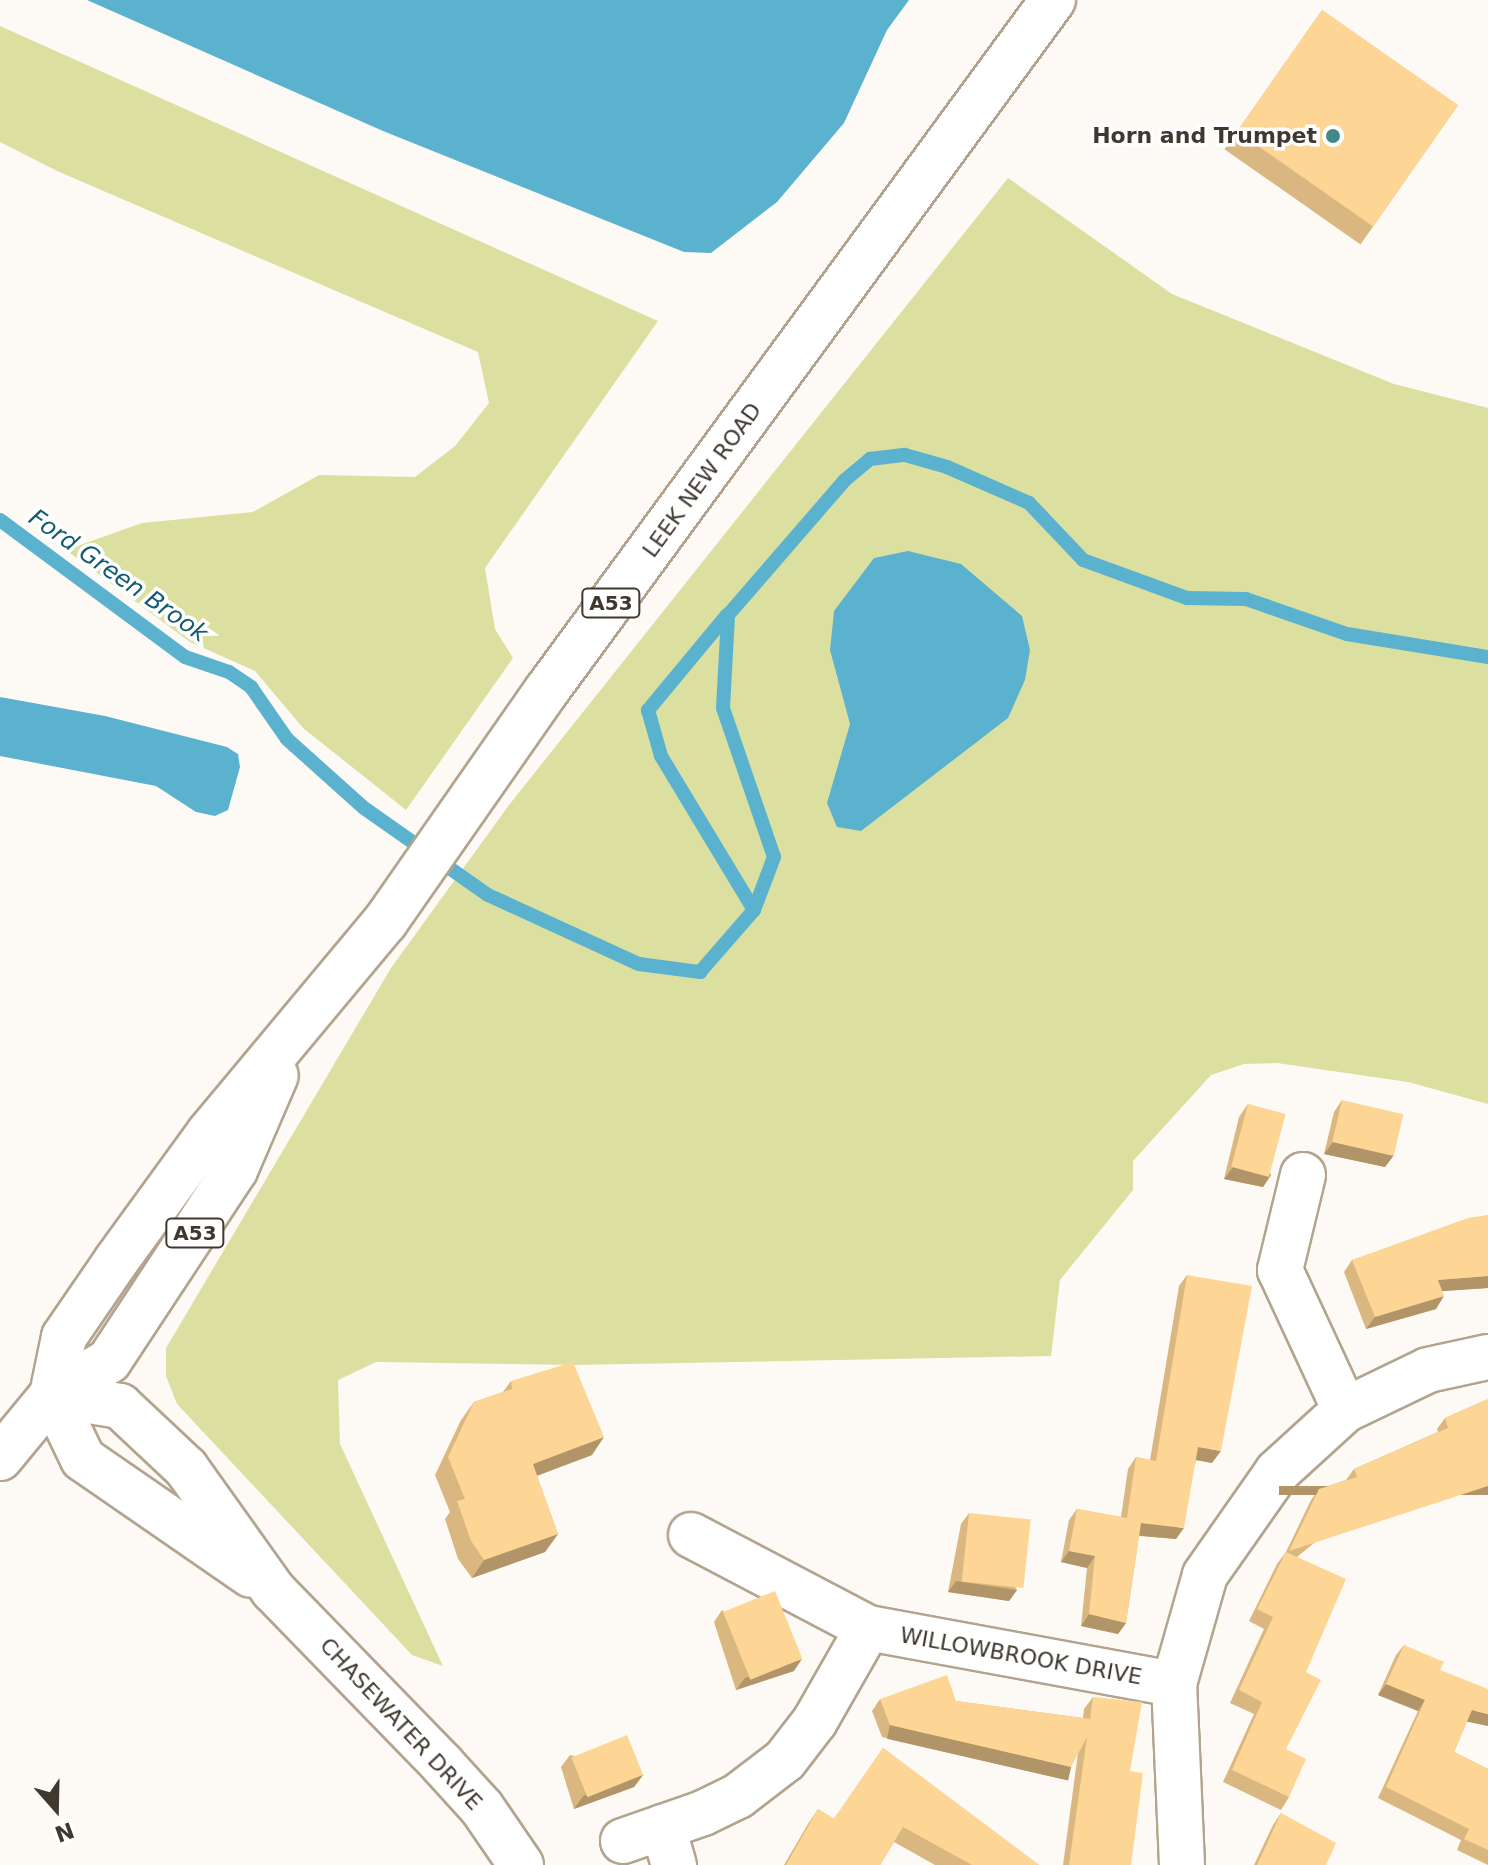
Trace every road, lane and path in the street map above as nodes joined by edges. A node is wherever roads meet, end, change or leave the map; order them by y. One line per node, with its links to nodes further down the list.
1 (1053, 0): 4 (main road, LEEK NEW ROAD / A53)
2 (1303, 1175): 5 (main road)
3 (1488, 1357): 5 (main road)
4 (52, 1395): 6 (main road, LEEK NEW ROAD / A53); 8 (main road, CHASEWATER DRIVE); 8 (main road, CHASEWATER DRIVE)
5 (1345, 1410): 10 (main road)
6 (0, 1458)
7 (691, 1535): 9 (main road, WILLOWBROOK DRIVE)
8 (273, 1590): 12 (main road, CHASEWATER DRIVE)
9 (868, 1628): 10 (main road, WILLOWBROOK DRIVE); 11 (main road)
10 (1174, 1684): 13 (main road)
11 (653, 1844)
12 (521, 1865)
13 (1182, 1865)

